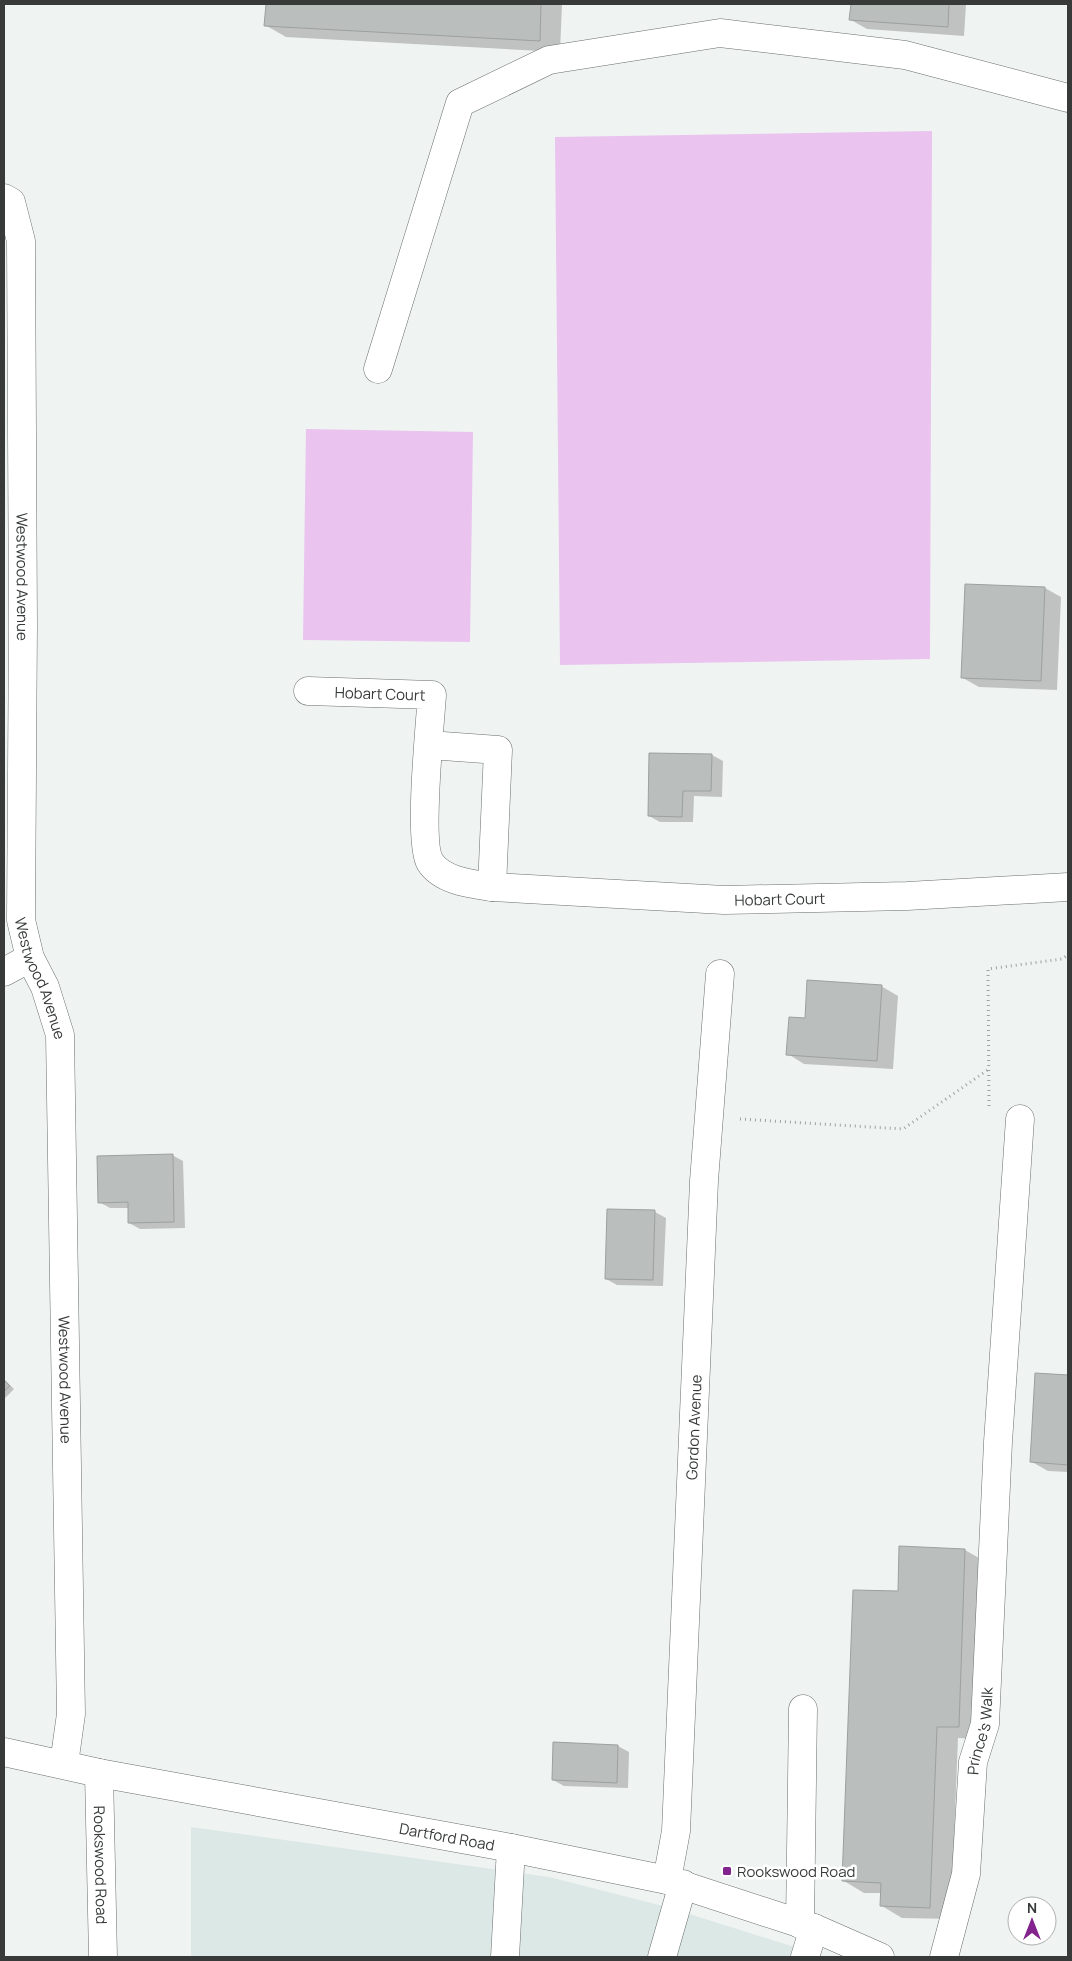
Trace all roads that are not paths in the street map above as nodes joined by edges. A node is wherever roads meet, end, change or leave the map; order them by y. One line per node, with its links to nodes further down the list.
1 (1068, 98): 3 (street)
2 (4, 198): 8 (street, Westwood Avenue)
3 (378, 369)
4 (308, 691): 5 (street, Hobart Court)
5 (429, 746): 6 (street, Hobart Court); 6 (street)
6 (492, 887): 7 (street, Hobart Court)
7 (1068, 887)
8 (30, 958): 9 (street); 14 (street, Westwood Avenue)
9 (4, 972)
10 (720, 974): 17 (street, Gordon Avenue)
11 (1020, 1119): 24 (street, Prince's Walk)
12 (804, 1709): 18 (street)
13 (4, 1752): 14 (street, Dartford Road)
14 (64, 1764): 15 (street, Dartford Road)
15 (100, 1773): 16 (street, Dartford Road); 19 (street, Rookswood Road)
16 (511, 1848): 17 (street, Dartford Road); 20 (street)
17 (675, 1882): 18 (street, Dartford Road); 21 (street, Gordon Avenue)
18 (807, 1926): 22 (street); 23 (street, Dartford Road)
19 (103, 1957)
20 (505, 1957)
21 (662, 1957)
22 (805, 1957)
23 (880, 1957)
24 (944, 1957)

